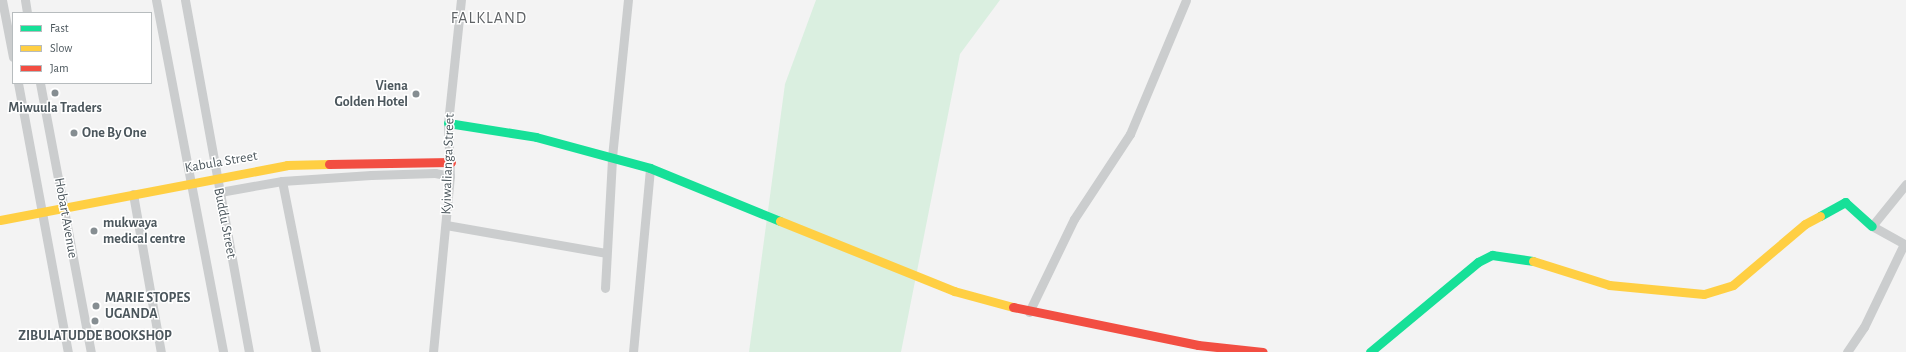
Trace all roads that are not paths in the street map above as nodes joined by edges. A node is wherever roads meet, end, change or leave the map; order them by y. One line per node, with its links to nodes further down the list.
1 (2, 0): 9 (street)
2 (24, 0): 8 (street)
3 (156, 0): 19 (street)
4 (185, 0): 17 (street, Buddu Street)
5 (461, 0): 12 (street, Kyiwalianga Street)
6 (628, 0): 13 (street)
7 (1186, 0): 31 (street)
8 (27, 12)
9 (12, 52)
10 (18, 84): 24 (street, Hobart Avenue)
11 (40, 84): 23 (street, Hobart Avenue)
12 (448, 123): 13 (street); 14 (street, Kyiwalianga Street)
13 (612, 157): 15 (street); 29 (street)
14 (451, 162): 16 (street, Kyiwalianga Street); 17 (street, Kabula Street)
15 (650, 168): 31 (street); 39 (street)
16 (450, 176): 18 (street); 26 (street, Kyiwalianga Street)
17 (217, 177): 19 (street, Kabula Street); 21 (street, Buddu Street)
18 (282, 181): 21 (street); 37 (street)
19 (191, 182): 22 (street, Kabula Street); 35 (street)
20 (1906, 184): 27 (street)
21 (220, 192): 36 (street, Buddu Street)
22 (133, 194): 23 (street, Kabula Street); 34 (street)
23 (63, 207): 24 (street, Kabula Street); 33 (street, Hobart Avenue)
24 (42, 211): 25 (street, Kabula Street); 32 (street, Hobart Avenue)
25 (0, 220)
26 (446, 225): 29 (street); 38 (street, Kyiwalianga Street)
27 (1872, 226): 28 (street); 41 (street)
28 (1905, 244): 42 (street)
29 (606, 253): 30 (street)
30 (605, 288)
31 (1029, 312): 40 (street)
32 (68, 352)
33 (91, 352)
34 (161, 352)
35 (223, 352)
36 (249, 352)
37 (316, 352)
38 (433, 352)
39 (633, 352)
40 (1263, 352)
41 (1370, 352)
42 (1849, 352)

